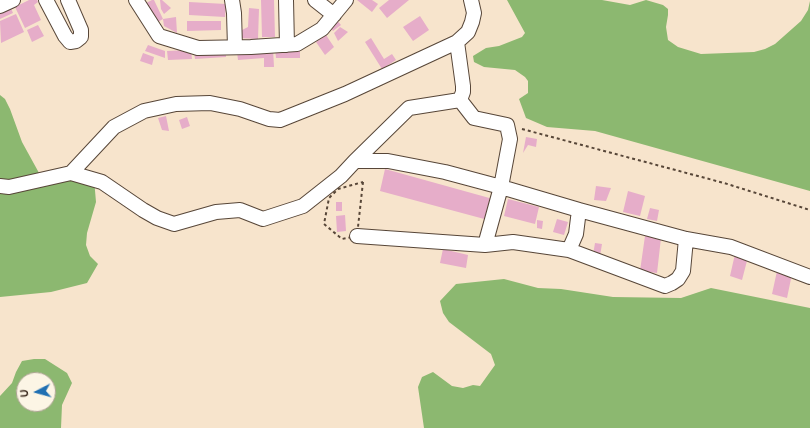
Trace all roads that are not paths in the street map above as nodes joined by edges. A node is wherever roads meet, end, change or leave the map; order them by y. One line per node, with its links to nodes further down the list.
1 (13, 0): 10 (street)
2 (46, 0): 3 (street)
3 (68, 0)
4 (136, 0): 14 (street)
5 (232, 0): 14 (street)
6 (286, 0): 13 (street)
7 (315, 0): 11 (street)
8 (346, 0): 11 (street)
9 (471, 0): 12 (street)
10 (0, 6)
11 (334, 15): 13 (street)
12 (457, 42): 15 (street); 17 (street)
13 (287, 45): 14 (street)
14 (235, 47)
15 (460, 100): 16 (street); 19 (street)
16 (354, 161): 17 (street); 19 (street)
17 (71, 173): 18 (street)
18 (0, 186)
19 (501, 187): 20 (street); 23 (street)
20 (579, 210): 22 (street); 24 (street)
21 (357, 236): 23 (street)
22 (686, 239): 24 (street); 25 (street)
23 (485, 245): 24 (street)
24 (569, 250)
25 (810, 277)

